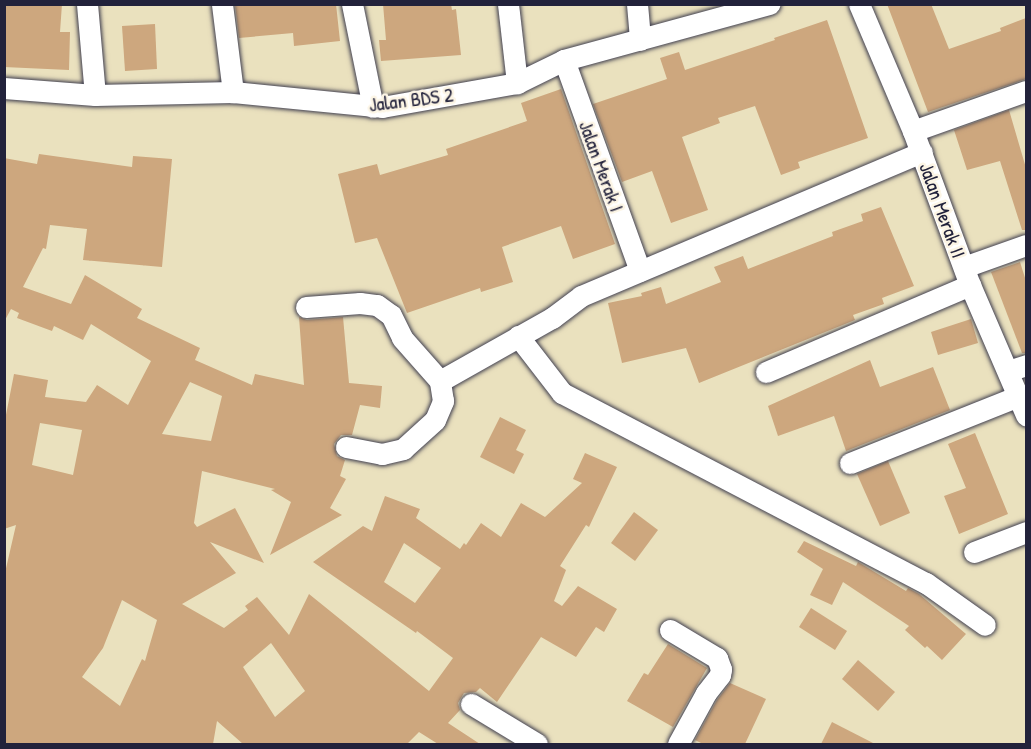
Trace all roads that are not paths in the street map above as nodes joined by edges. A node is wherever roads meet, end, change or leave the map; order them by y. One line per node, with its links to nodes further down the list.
1 (87, 4): 14 (street)
2 (222, 4): 13 (street)
3 (352, 4): 15 (street)
4 (508, 4): 10 (street)
5 (637, 4): 8 (street)
6 (859, 4): 16 (street, Jalan Merak II)
7 (763, 6): 8 (street, Jalan BDS 2)
8 (640, 40): 9 (street, Jalan BDS 2)
9 (564, 60): 10 (street, Jalan BDS 2); 19 (street, Jalan Merak I)
10 (517, 83): 15 (street, Jalan BDS 2)
11 (4, 88): 14 (street, Jalan BDS 2)
12 (1026, 91): 16 (street)
13 (233, 92): 14 (street, Jalan BDS 2); 15 (street, Jalan BDS 2)
14 (95, 95)
15 (373, 107)
16 (914, 131): 17 (street, Jalan Merak II)
17 (922, 152): 19 (street); 20 (street, Jalan Merak II)
18 (1026, 244): 20 (street)
19 (640, 271): 22 (street)
20 (967, 276): 23 (street, Jalan Merak II); 24 (street)
21 (306, 307): 25 (street)
22 (518, 336): 25 (street); 31 (street)
23 (1017, 368): 26 (street, Jalan Merak II)
24 (766, 372)
25 (440, 381): 27 (street)
26 (1022, 405): 28 (street)
27 (346, 447)
28 (850, 464)
29 (1026, 532): 30 (street)
30 (974, 552)
31 (985, 625)
32 (670, 630): 35 (street)
33 (471, 704): 34 (street)
34 (537, 744)
35 (678, 744)

